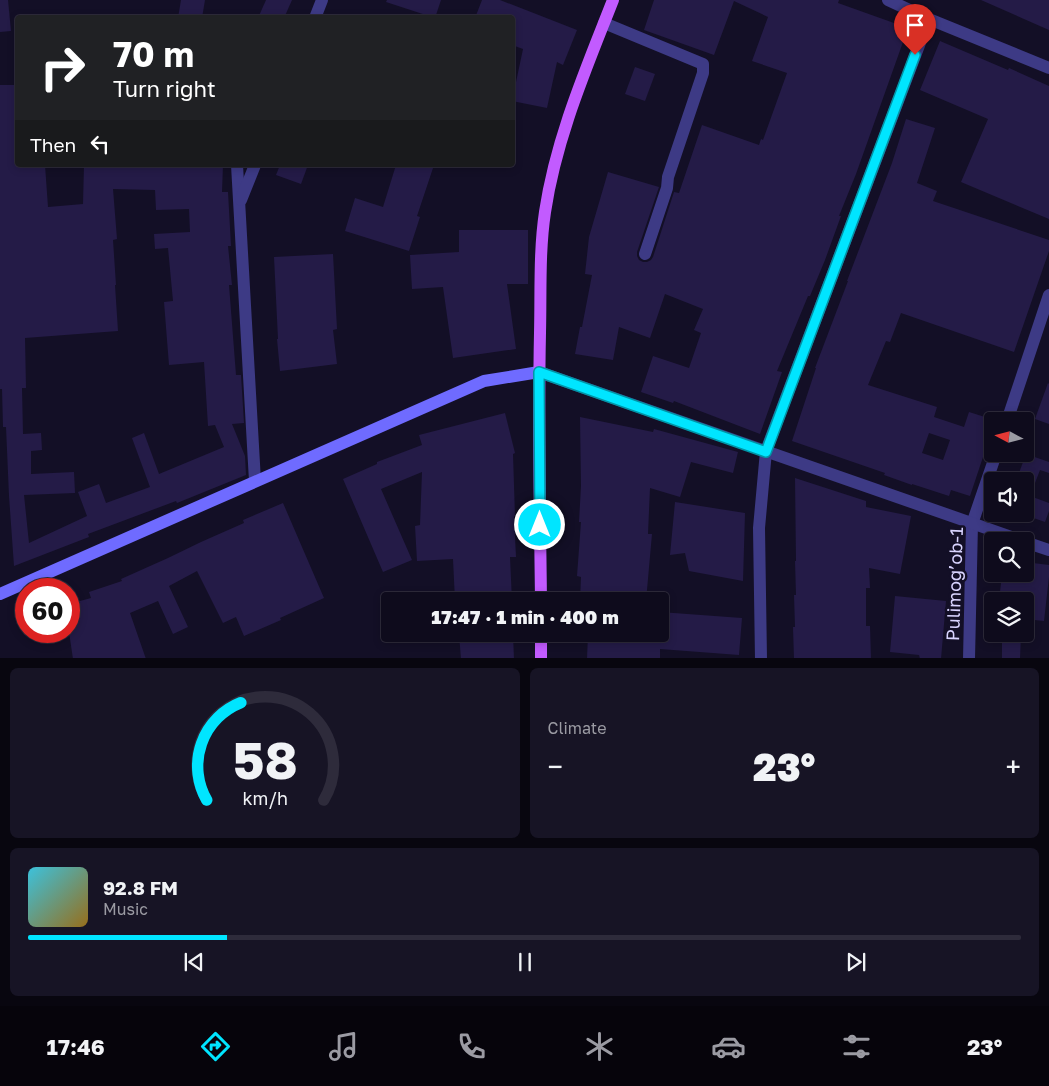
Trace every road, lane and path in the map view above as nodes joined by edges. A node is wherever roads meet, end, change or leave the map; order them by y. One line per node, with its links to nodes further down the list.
1 (322, 0): 4 (street)
2 (613, 0): 6 (main road)
3 (888, 0): 5 (street)
4 (316, 15)
5 (928, 19): 7 (street); 15 (street)
6 (604, 23): 11 (street); 13 (main road)
7 (1049, 68)
8 (237, 167): 10 (street)
9 (254, 167): 10 (street)
10 (239, 204): 17 (street)
11 (645, 254)
12 (1049, 295): 14 (street)
13 (539, 372): 15 (street); 17 (main road); 22 (main road)
14 (1010, 412)
15 (766, 452): 18 (street); 26 (street)
16 (993, 462): 18 (street, Pulimog’ob-1)
17 (256, 481): 23 (main road)
18 (972, 524): 19 (street); 27 (street, Pulimog’ob-1)
19 (995, 532)
20 (1034, 545): 21 (street)
21 (1049, 550)
22 (541, 592)
23 (0, 594)
24 (541, 642): 25 (main road)
25 (541, 658)
26 (761, 658)
27 (969, 658)

